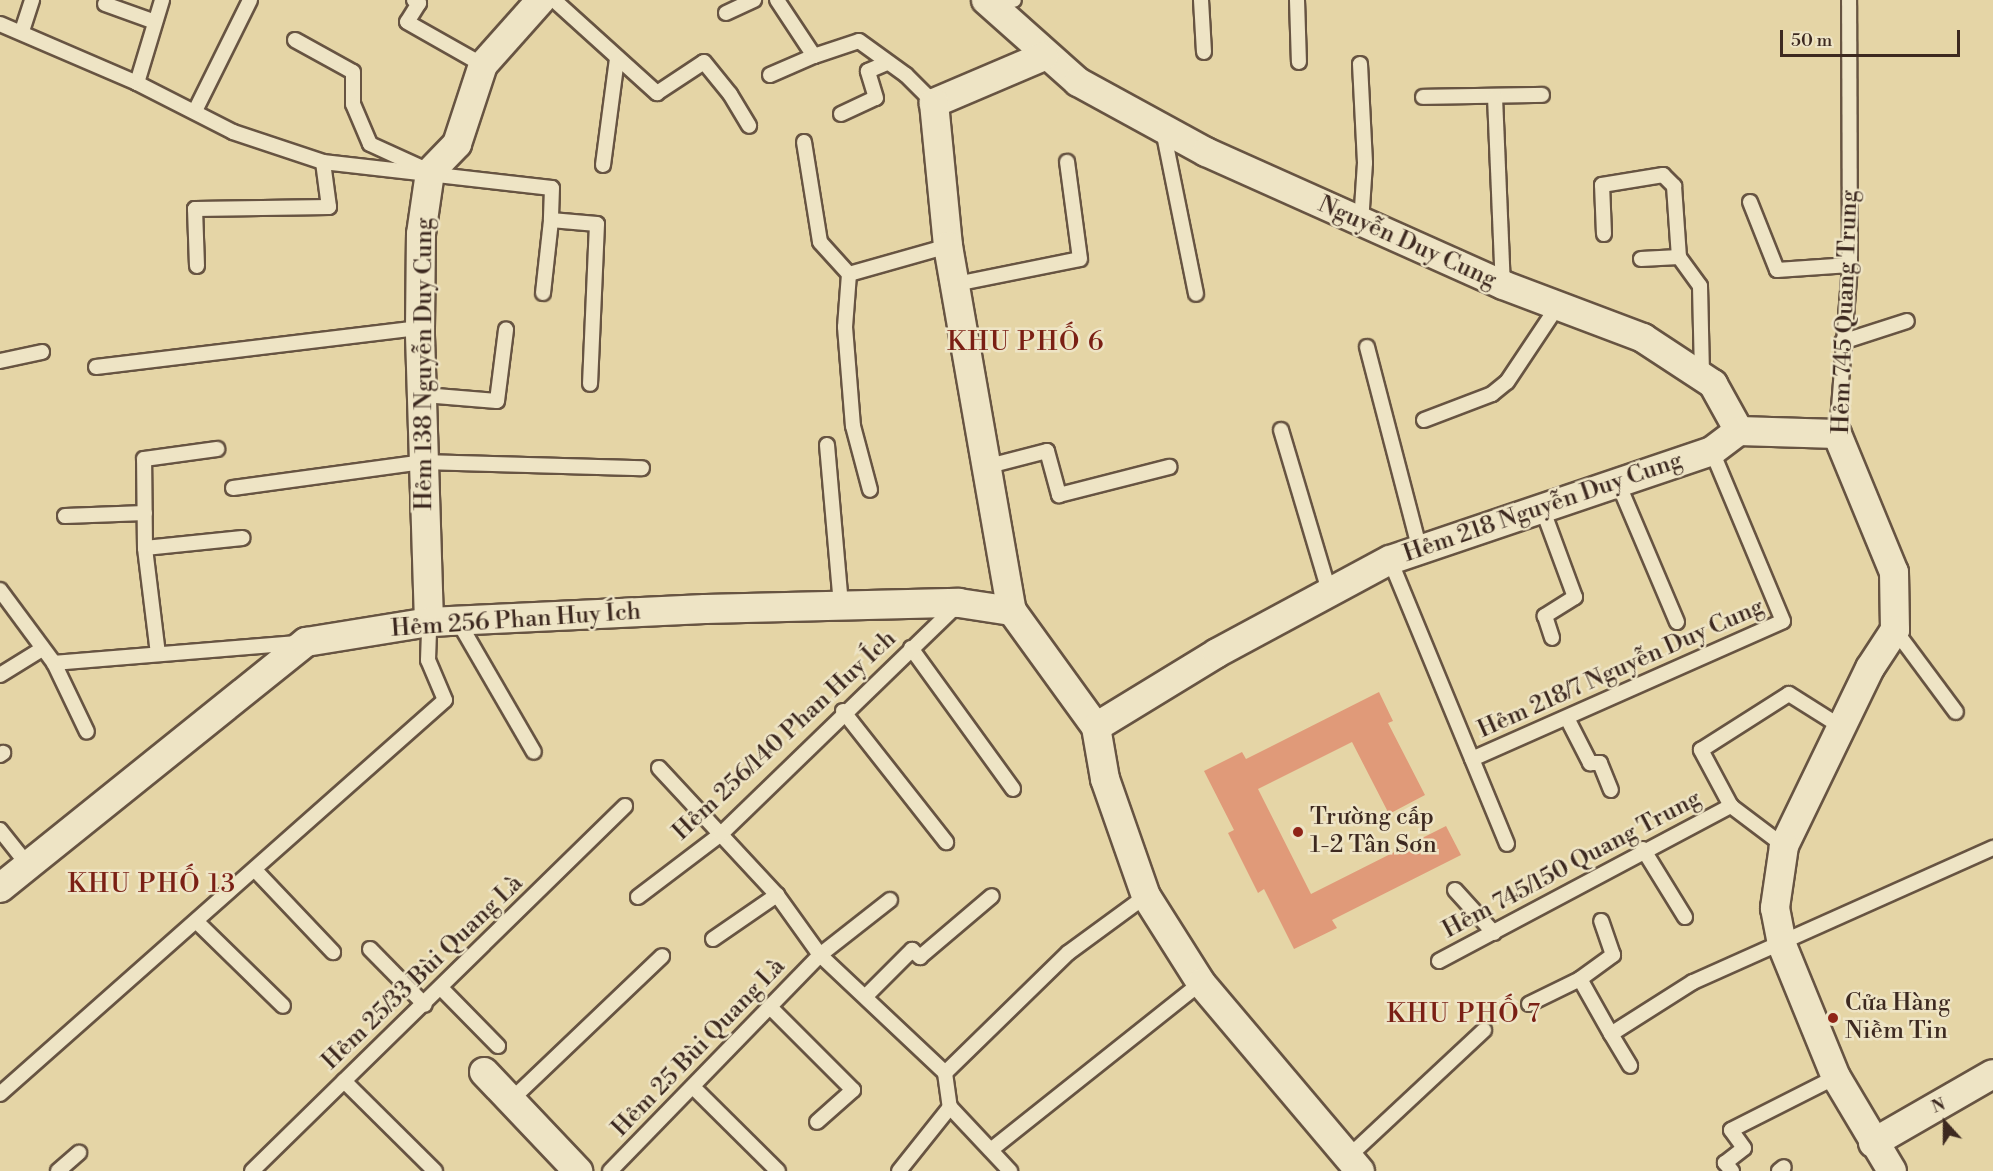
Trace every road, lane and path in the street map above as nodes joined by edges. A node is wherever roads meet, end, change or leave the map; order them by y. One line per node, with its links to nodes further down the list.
1 (33, 0): 17 (lane)
2 (162, 0): 15 (lane)
3 (250, 0): 33 (lane)
4 (414, 0): 26 (lane)
5 (541, 0): 26 (street)
6 (554, 0): 22 (lane)
7 (754, 0): 14 (lane)
8 (777, 0): 20 (lane)
9 (1201, 0): 19 (lane)
10 (1297, 0): 23 (lane)
11 (1849, 0): 49 (lane, Hẻm 745 Quang Trung)
12 (997, 1): 21 (street, Nguyễn Duy Cung)
13 (105, 4): 15 (lane)
14 (726, 13)
15 (155, 22): 28 (lane)
16 (0, 24): 17 (lane)
17 (22, 32): 28 (lane)
18 (295, 40): 41 (lane)
19 (1204, 52)
20 (814, 56): 24 (lane); 27 (lane)
21 (1044, 56): 32 (street); 36 (street, Nguyễn Duy Cung)
22 (617, 58): 35 (lane); 40 (lane)
23 (1299, 62)
24 (887, 63): 32 (lane); 34 (lane)
25 (1360, 64): 44 (lane)
26 (483, 65): 41 (street)
27 (770, 75)
28 (137, 83): 33 (lane)
29 (1542, 95): 31 (lane)
30 (1423, 97): 31 (lane)
31 (1495, 97): 53 (lane)
32 (934, 103): 46 (street)
33 (195, 111): 38 (lane)
34 (841, 114)
35 (748, 126)
36 (1163, 128): 44 (street, Nguyễn Duy Cung); 55 (lane)
37 (804, 142): 51 (lane)
38 (323, 162): 41 (lane); 50 (lane)
39 (1067, 162): 52 (lane)
40 (603, 165)
41 (430, 172): 43 (lane); 58 (street, Hẻm 138 Nguyễn Duy Cung)
42 (1750, 202): 49 (lane)
43 (551, 220): 54 (lane); 66 (lane)
44 (1361, 225): 53 (street, Nguyễn Duy Cung)
45 (1604, 234): 47 (lane)
46 (948, 246): 51 (lane); 52 (street)
47 (1679, 257): 48 (lane); 65 (lane)
48 (1641, 260)
49 (1850, 265): 60 (lane, Hẻm 745 Quang Trung)
50 (197, 266)
51 (849, 273): 81 (lane)
52 (956, 284): 76 (street)
53 (1503, 285): 56 (street, Nguyễn Duy Cung)
54 (543, 293)
55 (1196, 294)
56 (1557, 307): 65 (street, Nguyễn Duy Cung); 68 (lane)
57 (1907, 321): 60 (lane)
58 (420, 328): 64 (lane); 67 (street, Hẻm 138 Nguyễn Duy Cung)
59 (506, 330): 67 (lane)
60 (1842, 342): 71 (lane, Hẻm 745 Quang Trung)
61 (1366, 347): 86 (lane)
62 (42, 352): 63 (lane)
63 (0, 361)
64 (96, 367)
65 (1702, 379): 70 (street, Nguyễn Duy Cung)
66 (590, 384)
67 (424, 395): 75 (street, Hẻm 138 Nguyễn Duy Cung)
68 (1424, 420)
69 (1281, 430): 90 (lane)
70 (1739, 431): 71 (street); 74 (street, Hẻm 218 Nguyễn Duy Cung)
71 (1837, 434): 97 (street, Hẻm 745 Quang Trung)
72 (827, 445): 92 (lane)
73 (217, 449): 83 (lane)
74 (1712, 451): 79 (street, Hẻm 218 Nguyễn Duy Cung); 107 (lane, Hẻm 218/7 Nguyễn Duy Cung)
75 (422, 462): 78 (lane); 80 (lane); 96 (street, Hẻm 138 Nguyễn Duy Cung)
76 (985, 467): 77 (lane); 93 (street)
77 (1169, 467)
78 (642, 468)
79 (1618, 483): 82 (street, Hẻm 218 Nguyễn Duy Cung); 95 (lane)
80 (233, 488)
81 (870, 490)
82 (1542, 507): 86 (street, Hẻm 218 Nguyễn Duy Cung); 98 (lane)
83 (145, 513): 84 (lane); 87 (lane)
84 (65, 516)
85 (242, 538): 87 (lane)
86 (1419, 546): 88 (street, Hẻm 218 Nguyễn Duy Cung)
87 (145, 548): 102 (lane)
88 (1390, 560): 90 (street, Hẻm 218 Nguyễn Duy Cung); 112 (lane)
89 (0, 590): 101 (lane)
90 (1330, 594): 108 (street, Hẻm 218 Nguyễn Duy Cung)
91 (958, 603): 92 (street, Hẻm 256 Phan Huy Ích); 93 (street, Hẻm 256 Phan Huy Ích); 100 (lane, Hẻm 256/140 Phan Huy Ích)
92 (841, 605): 94 (street, Hẻm 256 Phan Huy Ích)
93 (1012, 611): 108 (street)
94 (458, 621): 96 (street, Hẻm 256 Phan Huy Ích); 111 (lane)
95 (1677, 621)
96 (429, 622): 99 (street, Hẻm 256 Phan Huy Ích); 126 (lane)
97 (1895, 630): 106 (lane); 109 (street)
98 (1552, 638)
99 (306, 642): 102 (lane); 125 (street, Hẻm 256 Phan Huy Ích)
100 (911, 648): 105 (lane, Hẻm 256/140 Phan Huy Ích); 114 (lane)
101 (42, 650): 103 (lane); 104 (lane)
102 (158, 654): 103 (lane)
103 (54, 663): 110 (lane)
104 (0, 675)
105 (843, 711): 119 (lane, Hẻm 256/140 Phan Huy Ích); 120 (lane)
106 (1956, 712)
107 (1567, 718): 112 (lane, Hẻm 218/7 Nguyễn Duy Cung); 115 (lane)
108 (1096, 727): 131 (street)
109 (1845, 729): 117 (lane); 122 (street)
110 (87, 732)
111 (534, 752)
112 (1472, 759): 121 (lane)
113 (659, 768): 119 (lane)
114 (1013, 789)
115 (1611, 790)
116 (625, 806): 147 (lane, Hẻm 25/33 Bùi Quang Là)
117 (1731, 806): 122 (lane, Hẻm 745/150 Quang Trung); 124 (lane, Hẻm 745/150 Quang Trung)
118 (0, 830): 125 (lane)
119 (721, 834): 129 (lane); 132 (lane, Hẻm 256/140 Phan Huy Ích)
120 (945, 842)
121 (1507, 844)
122 (1784, 846): 139 (street)
123 (1993, 848): 139 (lane)
124 (1643, 849): 134 (lane); 137 (lane, Hẻm 745/150 Quang Trung)
125 (27, 864): 127 (street, Hẻm 256 Phan Huy Ích)
126 (256, 871): 136 (lane); 141 (lane)
127 (0, 888)
128 (1455, 890): 137 (lane)
129 (777, 896): 138 (lane); 142 (lane)
130 (992, 896): 148 (lane)
131 (1146, 896): 146 (street); 158 (lane)
132 (638, 897)
133 (890, 900): 142 (lane, Hẻm 25 Bùi Quang Là)
134 (1685, 917)
135 (1601, 921): 145 (lane)
136 (197, 922): 151 (lane); 163 (lane)
137 (1494, 933): 144 (lane, Hẻm 745/150 Quang Trung)
138 (713, 939)
139 (1782, 945): 154 (lane); 160 (street)
140 (370, 949): 150 (lane)
141 (333, 952)
142 (820, 955): 148 (lane); 152 (lane, Hẻm 25 Bùi Quang Là)
143 (662, 956): 164 (lane)
144 (1439, 961)
145 (1580, 979): 149 (lane); 154 (lane)
146 (1201, 983): 168 (lane); 170 (street)
147 (442, 989): 150 (lane, Hẻm 25/33 Bùi Quang Là); 155 (lane)
148 (867, 995): 158 (lane)
149 (1529, 1004)
150 (424, 1005): 161 (lane, Hẻm 25/33 Bùi Quang Là)
151 (283, 1006)
152 (771, 1008): 162 (lane, Hẻm 25 Bùi Quang Là); 166 (lane)
153 (1484, 1030): 170 (lane)
154 (1611, 1034): 156 (lane)
155 (498, 1046)
156 (1630, 1066)
157 (484, 1072): 164 (street)
158 (945, 1073): 165 (lane)
159 (1993, 1074): 167 (street)
160 (1836, 1077): 167 (street); 179 (lane)
161 (344, 1082): 172 (lane, Hẻm 25/33 Bùi Quang Là); 173 (lane)
162 (694, 1088): 175 (lane, Hẻm 25 Bùi Quang Là); 176 (lane)
163 (0, 1094)
164 (510, 1101): 174 (street)
165 (950, 1107): 168 (lane); 177 (lane)
166 (817, 1122)
167 (1873, 1143): 180 (street)
168 (992, 1149): 178 (lane)
169 (80, 1153): 171 (lane)
170 (1354, 1164)
171 (58, 1171)
172 (252, 1171)
173 (435, 1171)
174 (578, 1171)
175 (610, 1171)
176 (778, 1171)
177 (898, 1171)
178 (1010, 1171)
179 (1732, 1171)
180 (1892, 1171)

